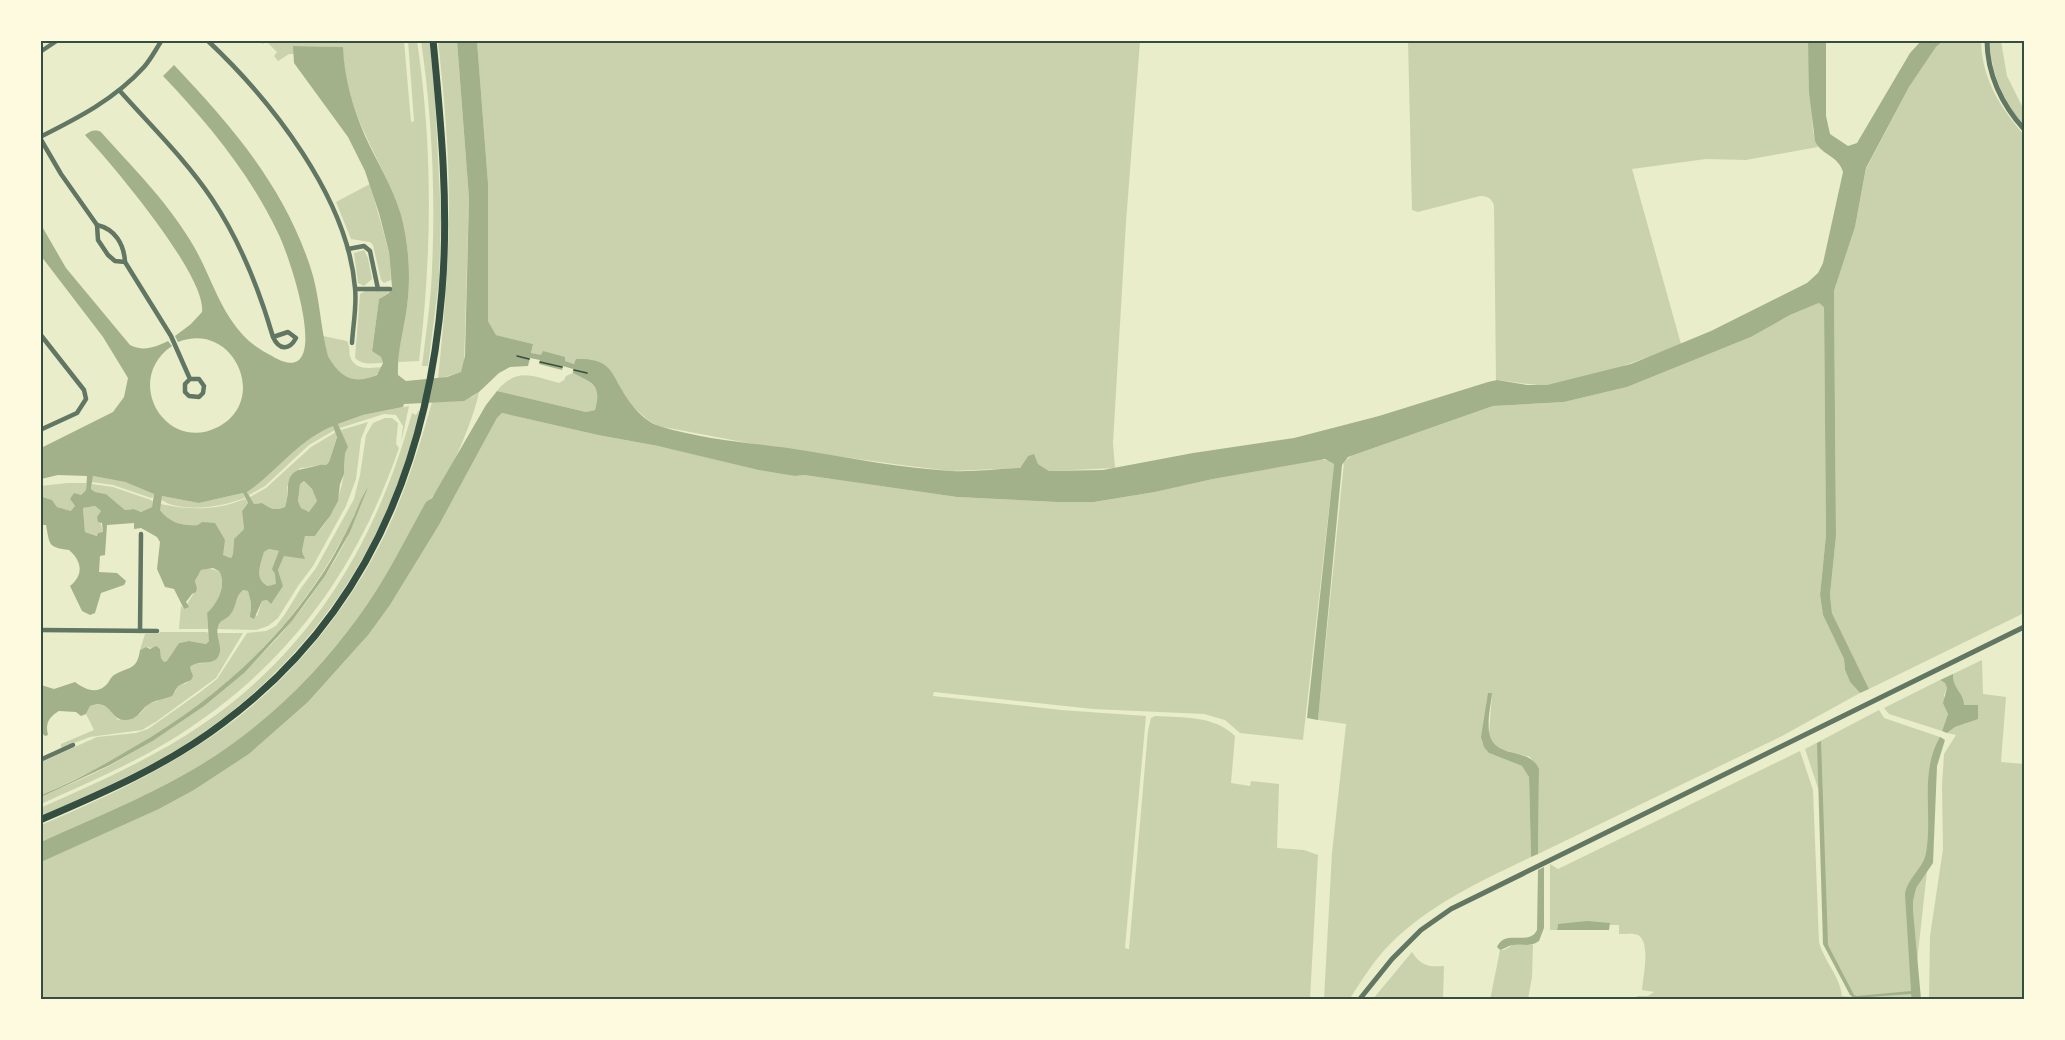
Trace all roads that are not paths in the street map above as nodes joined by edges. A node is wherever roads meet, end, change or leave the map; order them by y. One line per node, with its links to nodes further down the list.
1 (58, 40): 6 (street)
2 (162, 40): 7 (street)
3 (207, 40): 11 (street)
4 (433, 40): 30 (main road)
5 (1987, 40): 8 (street)
6 (40, 52)
7 (120, 91): 9 (street); 17 (street)
8 (2025, 129)
9 (40, 138): 10 (street)
10 (97, 225): 12 (street); 12 (street)
11 (348, 249): 13 (street); 14 (street)
12 (125, 262): 21 (street)
13 (356, 289): 14 (street); 19 (street)
14 (378, 289): 15 (street)
15 (390, 289)
16 (40, 334): 18 (street)
17 (273, 337): 17 (street)
18 (46, 341): 20 (street); 22 (street)
19 (352, 343)
20 (40, 345)
21 (190, 379): 21 (street)
22 (40, 430)
23 (141, 534): 26 (street)
24 (2025, 627): 31 (street)
25 (40, 630): 26 (street)
26 (140, 631): 27 (street)
27 (157, 631)
28 (73, 745): 29 (street)
29 (40, 760)
30 (40, 820)
31 (1359, 999)

